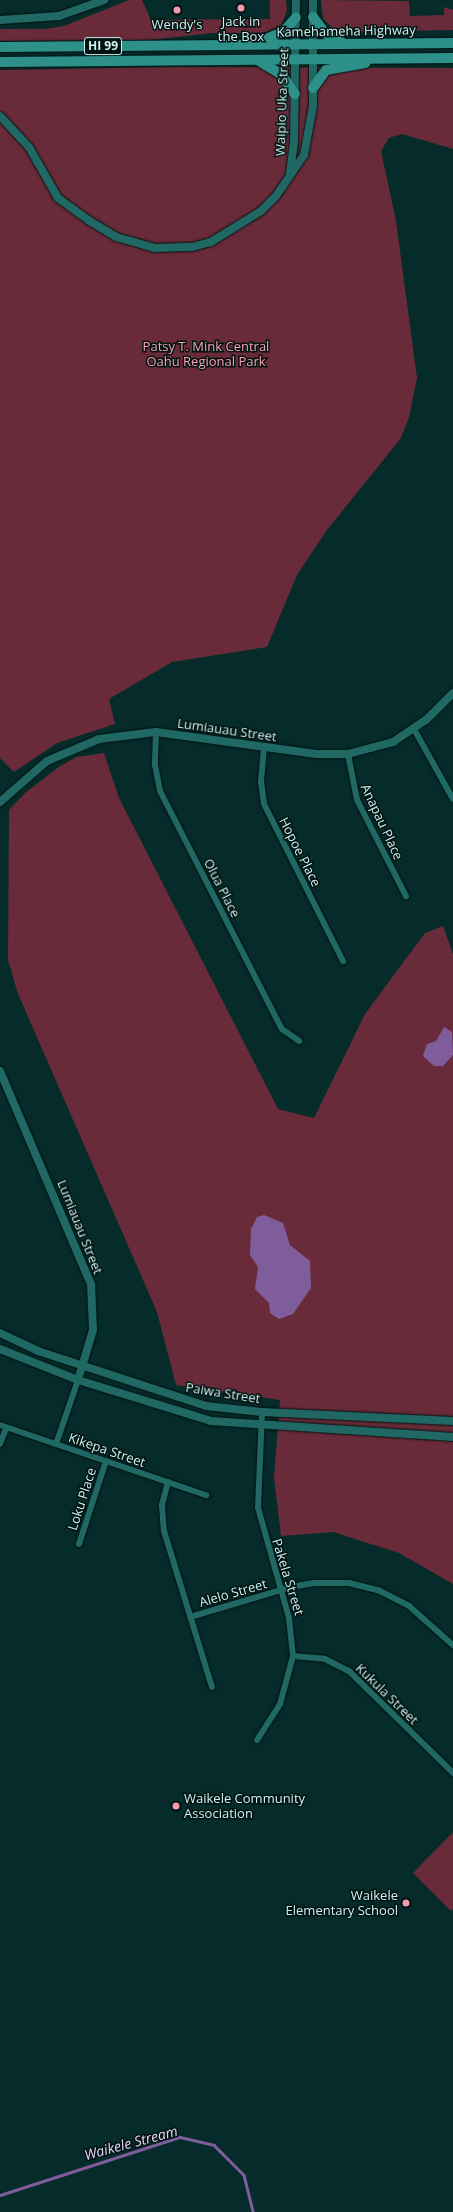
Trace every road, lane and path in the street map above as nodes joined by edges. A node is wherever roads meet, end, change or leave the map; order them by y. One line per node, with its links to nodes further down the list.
1 (104, 0): 6 (street)
2 (296, 0): 4 (street, Waipio Uka Street)
3 (313, 0): 5 (street, Waipio Uka Street)
4 (296, 17): 8 (main road); 9 (street, Waipio Uka Street)
5 (313, 17): 10 (street, Waipio Uka Street); 11 (main road)
6 (0, 20)
7 (453, 43): 11 (main road, Kamehameha Highway / HI 99)
8 (236, 45): 9 (main road, Kamehameha Highway / HI 99); 12 (main road, Kamehameha Highway / HI 99)
9 (296, 45): 10 (main road, Kamehameha Highway / HI 99); 15 (street, Waipio Uka Street)
10 (314, 45): 11 (main road, Kamehameha Highway / HI 99); 16 (street, Waipio Uka Street)
11 (352, 45)
12 (0, 47)
13 (376, 58): 14 (main road, Kamehameha Highway / HI 99); 16 (main road, Kamehameha Highway / HI 99); 19 (main road)
14 (453, 58)
15 (296, 59): 16 (main road, Kamehameha Highway / HI 99); 17 (main road, Kamehameha Highway / HI 99); 20 (street, Waipio Uka Street)
16 (314, 59): 19 (street, Waipio Uka Street)
17 (255, 60): 18 (main road, Kamehameha Highway / HI 99); 20 (main road)
18 (0, 62)
19 (313, 88): 22 (street, Waipio Uka Street)
20 (295, 94): 22 (street, Waipio Uka Street)
21 (0, 116): 22 (street, Waipio Uka Street)
22 (288, 180)
23 (453, 693): 24 (street, Lumiauau Street)
24 (414, 729): 27 (street, Lumiauau Street); 28 (street)
25 (156, 732): 26 (street, Lumiauau Street); 29 (street, Lumiauau Street); 32 (street, Olua Place)
26 (264, 747): 27 (street, Lumiauau Street); 31 (street, Hopoe Place)
27 (348, 754): 30 (street, Anapau Place)
28 (453, 799)
29 (0, 802)
30 (406, 896)
31 (342, 961)
32 (299, 1041)
33 (0, 1071): 36 (street, Lumiauau Street)
34 (0, 1333): 36 (street, Paiwa Street)
35 (0, 1349): 37 (street, Paiwa Street)
36 (83, 1367): 37 (street, Lumiauau Street); 38 (street, Paiwa Street)
37 (78, 1380): 41 (street, Paiwa Street); 44 (street, Lumiauau Street)
38 (262, 1412): 39 (street, Paiwa Street); 41 (street, Pakela Street)
39 (453, 1421)
40 (3, 1426): 43 (street); 44 (street, Kikepa Street)
41 (261, 1427): 42 (street, Paiwa Street); 49 (street, Pakela Street)
42 (453, 1437)
43 (0, 1444)
44 (56, 1444): 45 (street, Kikepa Street)
45 (106, 1461): 46 (street, Kikepa Street); 48 (street, Loku Place)
46 (168, 1482): 47 (street, Kikepa Street); 50 (street)
47 (206, 1495)
48 (79, 1544)
49 (281, 1591): 50 (street, Alelo Street); 51 (street, Alelo Street); 52 (street, Pakela Street)
50 (190, 1617): 53 (street)
51 (453, 1645)
52 (293, 1656): 54 (street, Pakela Street); 55 (street, Kukula Street)
53 (212, 1687)
54 (257, 1740)
55 (453, 1773)

